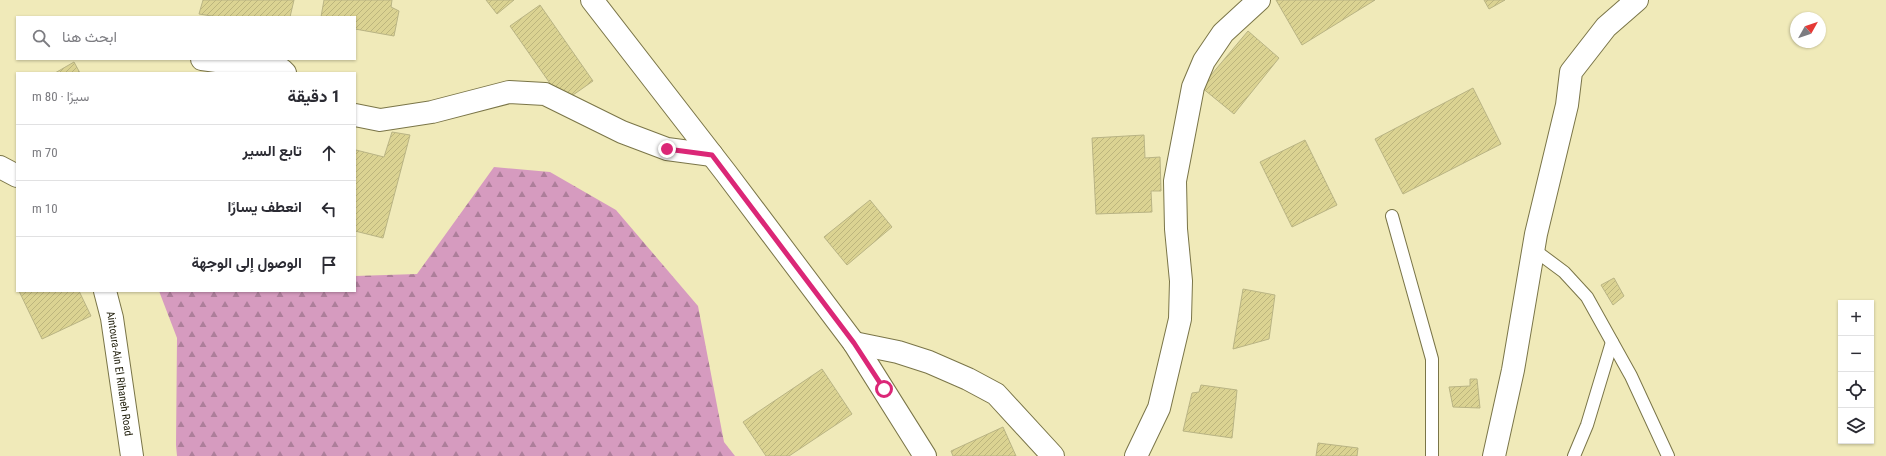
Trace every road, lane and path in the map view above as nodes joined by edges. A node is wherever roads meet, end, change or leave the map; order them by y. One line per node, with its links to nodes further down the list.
1 (592, 0): 7 (street)
2 (1259, 0): 18 (street)
3 (1637, 0): 11 (street)
4 (209, 60): 5 (street)
5 (284, 72)
6 (356, 115): 7 (street)
7 (712, 155): 14 (street)
8 (0, 167): 9 (street)
9 (16, 175)
10 (1392, 216): 19 (lane)
11 (1533, 249): 13 (lane); 20 (street)
12 (105, 292): 15 (street, Aintoura-Ain El Rihaneh Road)
13 (1612, 342): 21 (lane); 22 (lane)
14 (854, 343): 16 (street); 17 (street)
15 (132, 456)
16 (926, 456)
17 (1053, 456)
18 (1136, 456)
19 (1432, 456)
20 (1494, 456)
21 (1574, 456)
22 (1668, 456)

